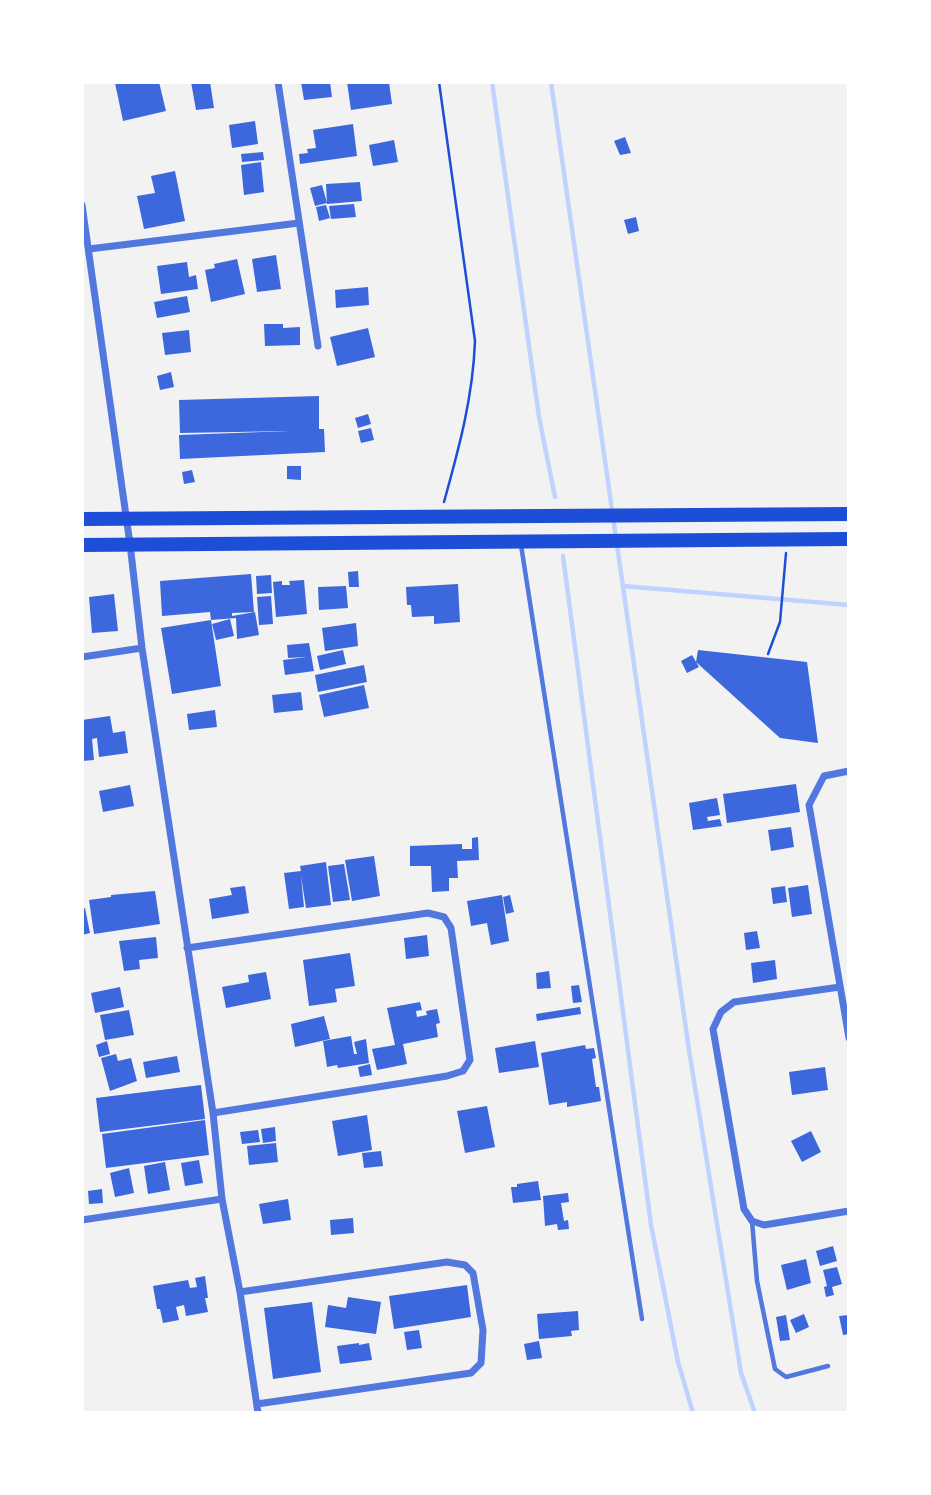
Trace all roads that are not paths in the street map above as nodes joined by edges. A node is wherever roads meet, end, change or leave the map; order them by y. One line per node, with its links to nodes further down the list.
1 (278, 82): 3 (street)
2 (82, 205): 4 (street)
3 (299, 223): 4 (street); 5 (street)
4 (89, 249): 7 (street)
5 (318, 346)
6 (849, 514): 7 (main road)
7 (127, 519): 8 (main road); 11 (street)
8 (82, 520)
9 (849, 539): 10 (main road)
10 (520, 541): 11 (main road); 25 (lane)
11 (130, 544): 12 (main road); 13 (street)
12 (82, 545)
13 (142, 649): 14 (street); 16 (street)
14 (82, 657)
15 (849, 771): 17 (street)
16 (187, 948): 19 (street); 19 (street)
17 (840, 987): 18 (street); 23 (street)
18 (849, 1038)
19 (213, 1113): 20 (street)
20 (222, 1199): 22 (street); 24 (street)
21 (849, 1211): 23 (street)
22 (82, 1220)
23 (752, 1221): 26 (lane)
24 (240, 1292): 27 (street); 27 (street)
25 (642, 1319)
26 (828, 1366)
27 (257, 1404): 28 (street)
28 (258, 1413)

